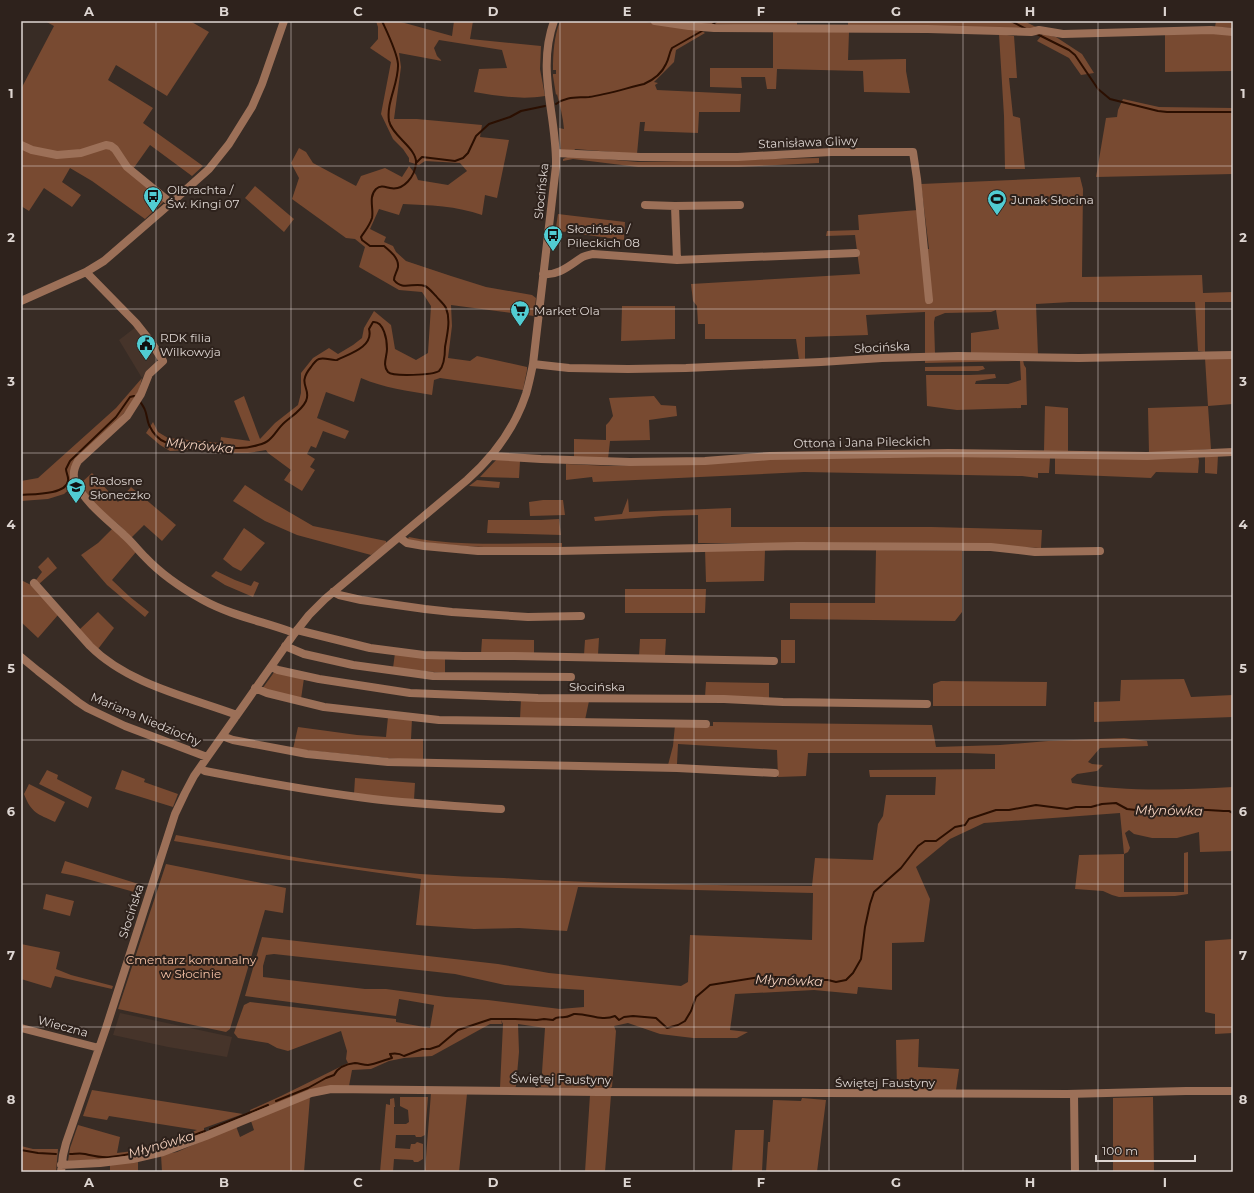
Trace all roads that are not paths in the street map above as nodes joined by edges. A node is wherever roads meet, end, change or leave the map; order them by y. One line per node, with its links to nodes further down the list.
1 (284, 21): 7 (street)
2 (554, 21): 6 (street, Słocińska)
3 (655, 21): 4 (street)
4 (1233, 32)
5 (21, 145): 7 (street)
6 (556, 152): 14 (street, Słocińska); 15 (street, Stanisława Gliwy)
7 (171, 203): 13 (street)
8 (740, 205): 10 (street)
9 (645, 206): 10 (street)
10 (675, 206): 12 (street)
11 (856, 253): 12 (street)
12 (677, 260): 14 (street)
13 (86, 272): 16 (street); 26 (street)
14 (543, 274): 18 (street, Słocińska)
15 (930, 300)
16 (21, 301)
17 (1233, 355): 18 (street, Słocińska)
18 (533, 364): 20 (street, Słocińska)
19 (1233, 452): 20 (street, Ottona i Jana Pileckich)
20 (492, 456): 21 (street, Słocińska)
21 (399, 537): 22 (street); 24 (street, Słocińska)
22 (1100, 551)
23 (34, 583): 34 (street)
24 (333, 592): 25 (street); 26 (street, Słocińska)
25 (581, 616)
26 (295, 632): 27 (street, Słocińska); 29 (street)
27 (285, 646): 30 (street, Słocińska); 31 (street)
28 (21, 657): 37 (street, Mariana Niedziochy)
29 (774, 661)
30 (271, 667): 32 (street, Słocińska); 33 (street, Słocińska)
31 (571, 677)
32 (255, 688): 34 (street, Słocińska); 35 (street)
33 (927, 704)
34 (237, 715): 36 (street, Słocińska)
35 (706, 724)
36 (222, 736): 37 (street, Słocińska); 39 (street)
37 (207, 757): 38 (street, Słocińska)
38 (200, 768): 40 (street); 42 (street, Słocińska)
39 (775, 773)
40 (501, 809)
41 (21, 1028): 42 (street, Wieczna)
42 (99, 1048): 45 (street, Słocińska)
43 (1233, 1091): 44 (street, Świętej Faustyny)
44 (1074, 1094): 45 (street, Świętej Faustyny); 46 (street)
45 (61, 1169)
46 (1075, 1172)

